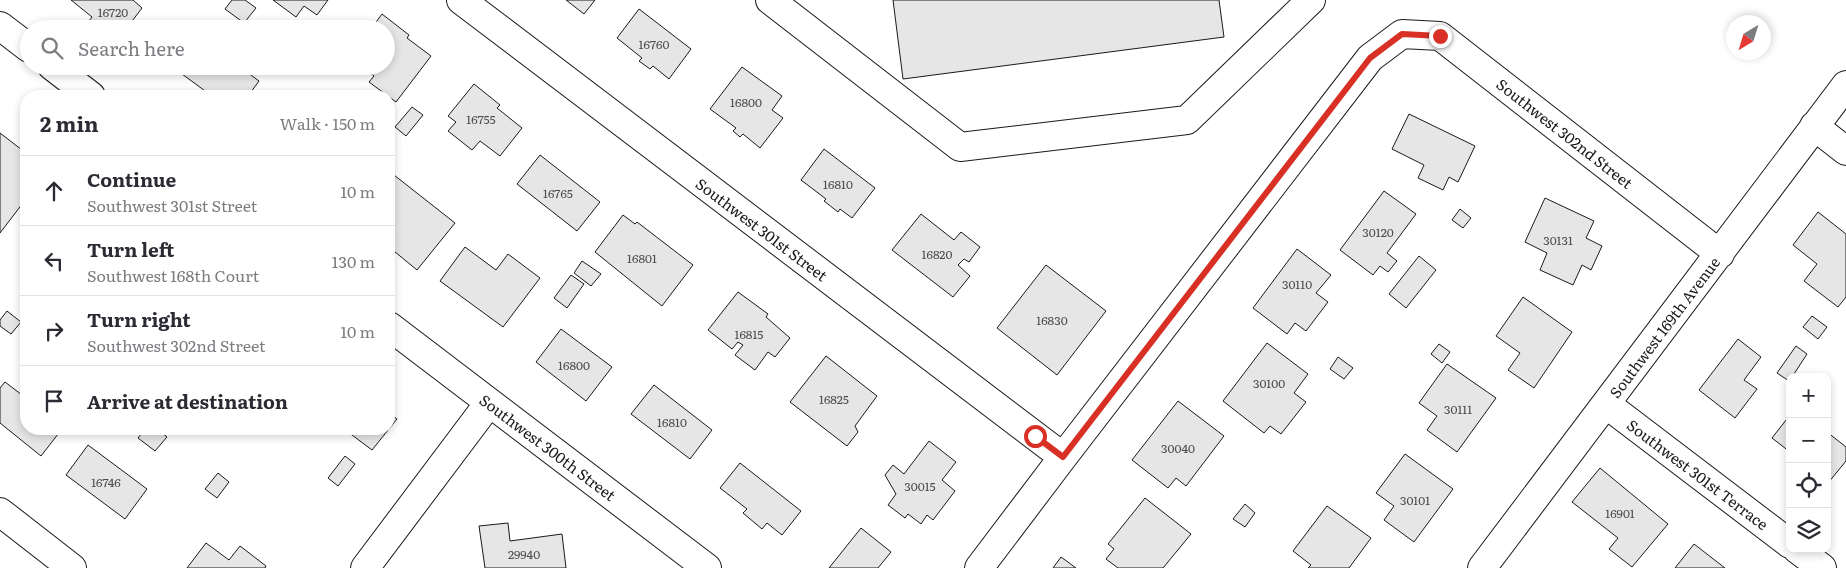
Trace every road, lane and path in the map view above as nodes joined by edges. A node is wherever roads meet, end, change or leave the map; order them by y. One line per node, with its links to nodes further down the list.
1 (461, 0): 15 (street, Southwest 301st Street)
2 (770, 0): 3 (street)
3 (1308, 1)
4 (0, 26): 5 (street)
5 (20, 41)
6 (64, 75): 8 (street)
7 (1846, 85): 9 (street, Southwest 169th Avenue)
8 (83, 90)
9 (1814, 126): 10 (street); 11 (street, Southwest 169th Avenue)
10 (1846, 151)
11 (1720, 254): 14 (street, Southwest 169th Avenue); 15 (street, Southwest 302nd Street)
12 (395, 331): 13 (street, Southwest 300th Street)
13 (489, 403): 20 (street); 21 (street, Southwest 300th Street)
14 (1606, 404): 17 (street, Southwest 301st Terrace); 23 (street, Southwest 169th Avenue)
15 (1063, 457): 22 (street)
16 (0, 512): 19 (street)
17 (1786, 541)
18 (1802, 553): 24 (street)
19 (72, 568)
20 (365, 568)
21 (707, 568)
22 (979, 568)
23 (1482, 568)
24 (1822, 568)

